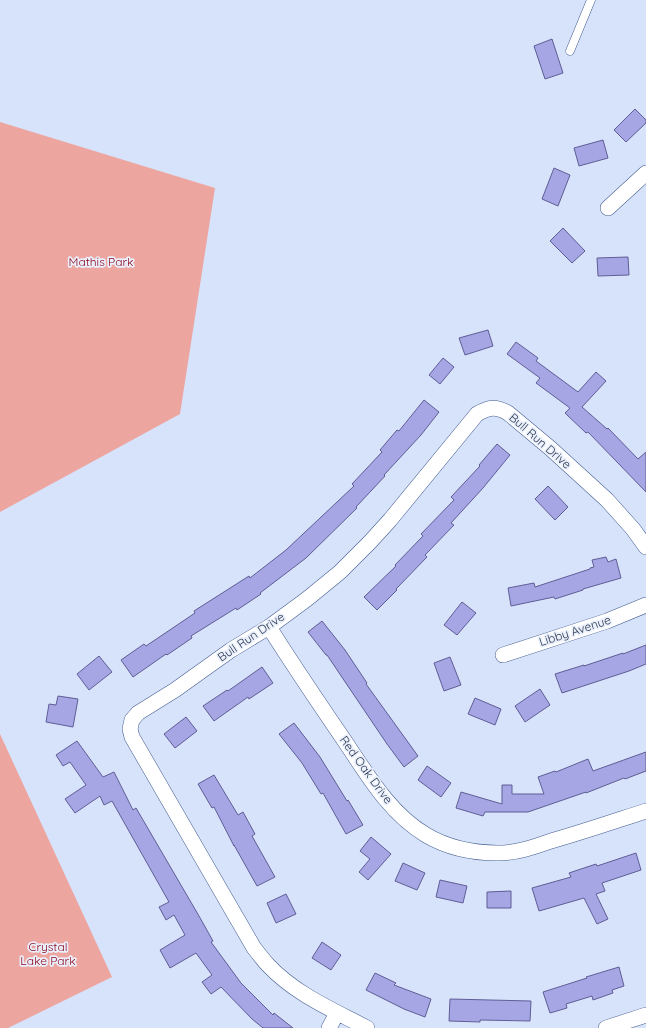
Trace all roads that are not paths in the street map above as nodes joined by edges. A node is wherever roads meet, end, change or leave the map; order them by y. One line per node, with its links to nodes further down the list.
1 (590, 0): 2 (lane)
2 (570, 51)
3 (646, 174): 4 (street)
4 (608, 208)
5 (646, 547): 7 (street, Bull Run Drive)
6 (646, 605): 8 (street, Libby Avenue)
7 (268, 627): 9 (street, Red Oak Drive); 10 (street, Bull Run Drive)
8 (502, 655)
9 (646, 811)
10 (337, 1012): 12 (street); 13 (street, Bull Run Drive)
11 (646, 1015): 14 (street)
12 (329, 1028)
13 (367, 1028)
14 (606, 1028)

